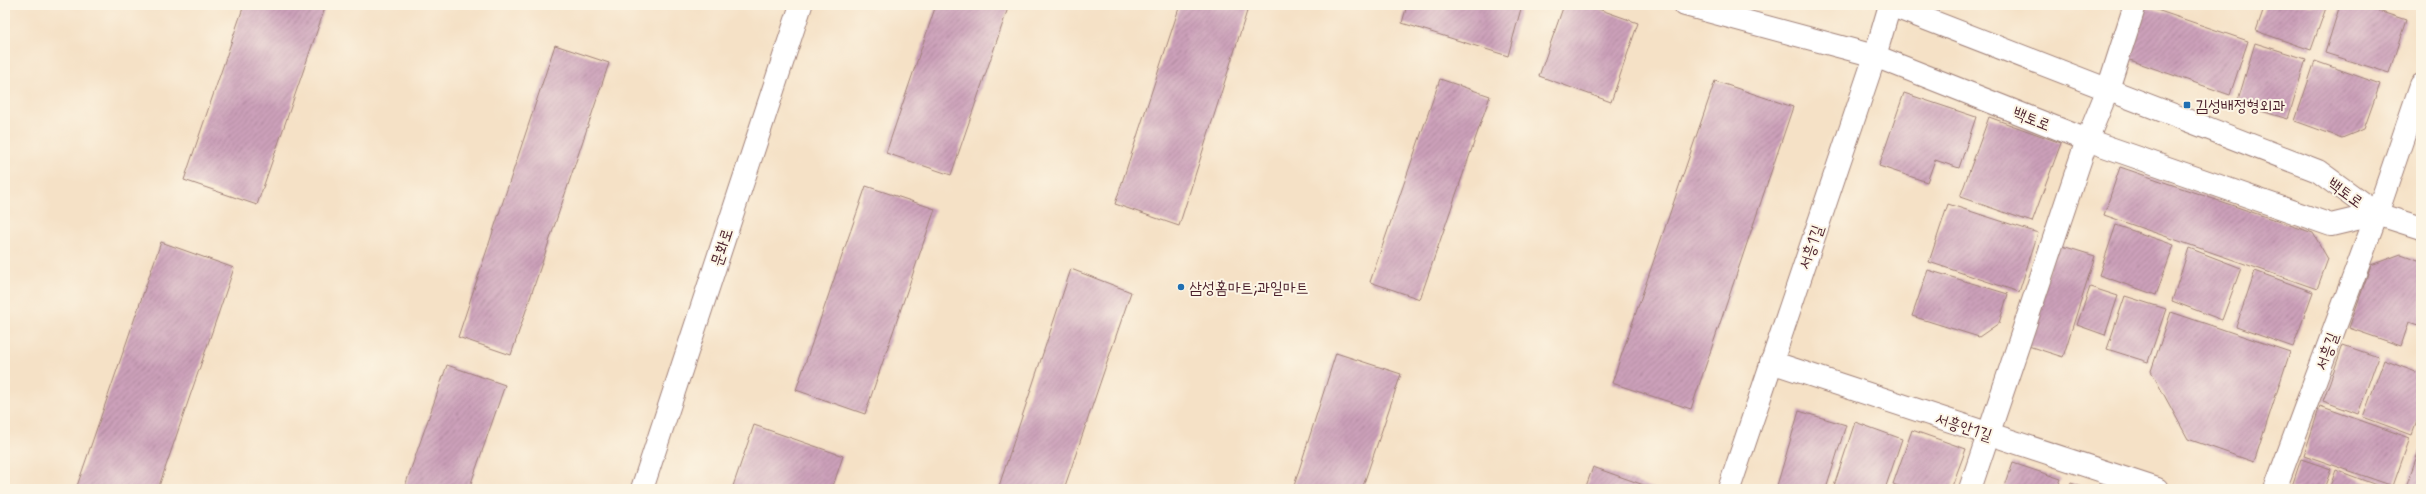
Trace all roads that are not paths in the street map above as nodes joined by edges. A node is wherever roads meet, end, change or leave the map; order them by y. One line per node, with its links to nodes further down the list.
1 (801, 5): 14 (street, 문화로)
2 (1685, 5): 5 (street, 백토로)
3 (1890, 5): 5 (street, 서흥1길); 7 (street, 백토로)
4 (2135, 5): 7 (street)
5 (1875, 56): 8 (street, 백토로); 11 (street, 서흥1길)
6 (2421, 84): 9 (street, 서흥길)
7 (2108, 88): 8 (street); 9 (street, 백토로)
8 (2087, 140): 9 (street, 백토로); 12 (street)
9 (2377, 214): 10 (street, 백토로); 17 (street, 서흥길)
10 (2421, 228)
11 (1771, 362): 12 (street, 서흥안1길); 13 (street, 서흥1길)
12 (1989, 434): 15 (street); 16 (street, 서흥안1길)
13 (1734, 488)
14 (642, 489)
15 (1970, 489)
16 (2157, 489)
17 (2275, 489)

